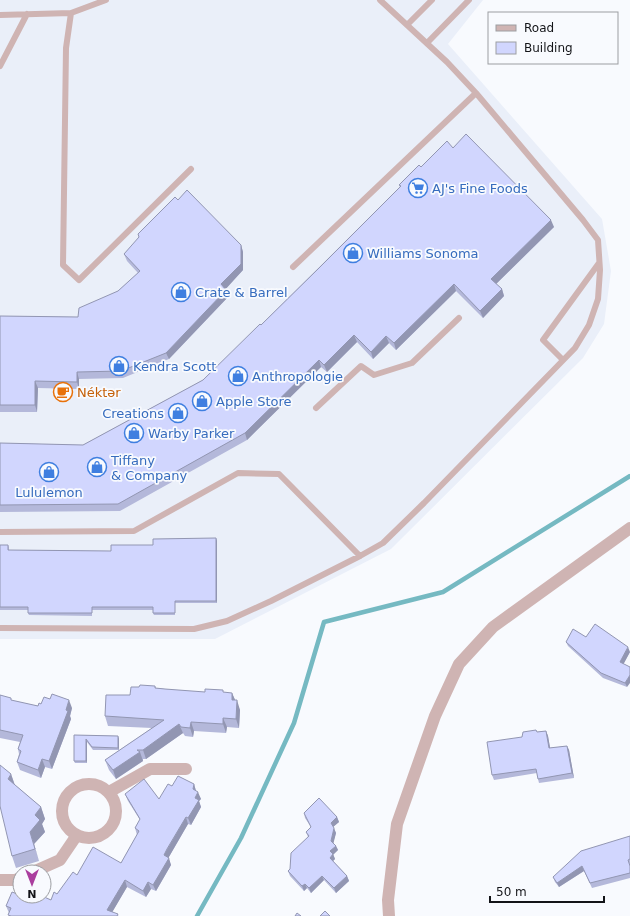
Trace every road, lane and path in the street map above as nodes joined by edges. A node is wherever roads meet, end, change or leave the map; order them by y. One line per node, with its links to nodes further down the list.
1 (106, 0): 5 (lane)
2 (380, 0): 8 (lane)
3 (432, 0): 8 (lane)
4 (469, 0): 9 (lane)
5 (71, 13): 6 (lane); 12 (lane)
6 (27, 14): 7 (lane); 10 (lane)
7 (0, 15)
8 (407, 25): 9 (lane)
9 (427, 43): 11 (lane)
10 (0, 66)
11 (476, 94): 13 (lane); 14 (lane)
12 (191, 169)
13 (599, 263): 16 (lane); 16 (lane)
14 (293, 267)
15 (460, 318): 17 (lane)
16 (563, 360): 20 (lane)
17 (316, 408)
18 (630, 528): 28 (street)
19 (0, 532): 20 (lane)
20 (360, 556): 21 (lane)
21 (0, 628)
22 (186, 769): 23 (street)
23 (109, 792): 24 (street); 24 (street)
24 (77, 835): 25 (street)
25 (51, 864)
26 (0, 880): 27 (street)
27 (12, 880)
28 (389, 916)

